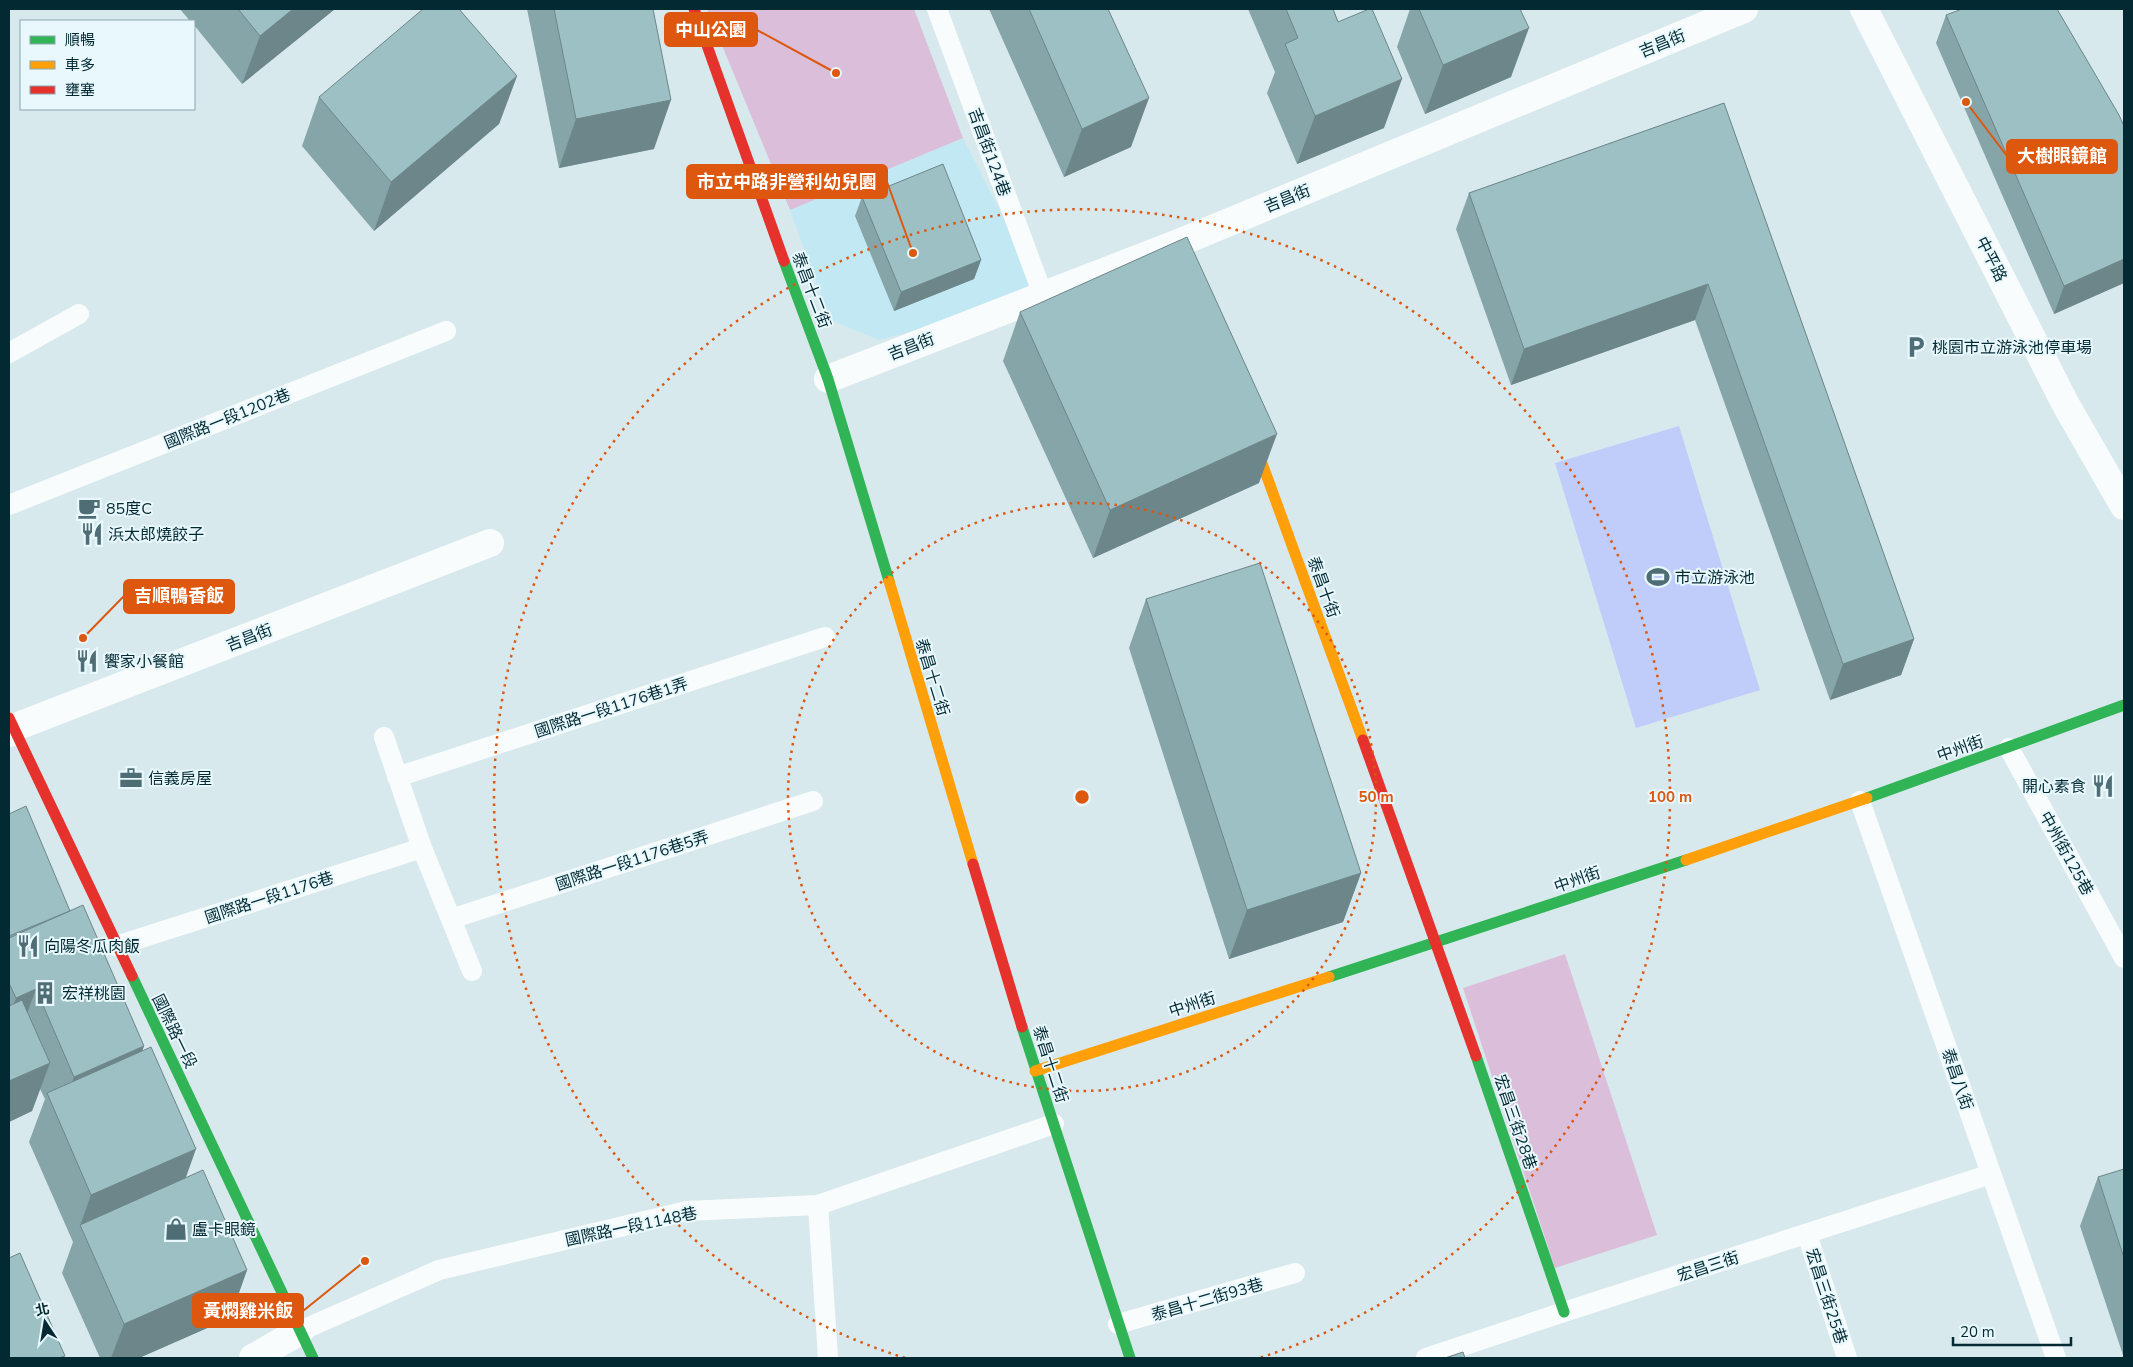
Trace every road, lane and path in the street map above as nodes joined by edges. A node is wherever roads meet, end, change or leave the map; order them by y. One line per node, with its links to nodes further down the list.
1 (694, 9): 9 (street, 泰昌十二街)
2 (937, 9): 5 (lane, 吉昌街124巷)
3 (1744, 9): 5 (street, 吉昌街)
4 (1864, 9): 12 (street, 中平路)
5 (1043, 295): 9 (street, 吉昌街)
6 (79, 314): 8 (lane)
7 (446, 331): 11 (lane, 國際路一段1202巷)
8 (9, 353)
9 (828, 379): 28 (street, 泰昌十二街)
10 (1246, 419): 24 (street, 泰昌十街)
11 (9, 505)
12 (2124, 506)
13 (490, 542): 16 (street, 吉昌街)
14 (825, 637): 19 (lane, 國際路一段1176巷1弄)
15 (2124, 705): 18 (street, 中州街)
16 (10, 726): 25 (street, 國際路一段)
17 (384, 737): 19 (lane)
18 (2010, 748): 21 (street, 中州街); 26 (lane, 中州街125巷)
19 (397, 777): 22 (lane)
20 (813, 801): 23 (lane, 國際路一段1176巷5弄)
21 (1860, 801): 24 (street, 中州街); 30 (lane, 泰昌八街)
22 (422, 848): 23 (lane); 25 (lane, 國際路一段1176巷)
23 (451, 919): 27 (lane)
24 (1437, 943): 28 (street, 中州街); 34 (street, 宏昌三街28巷)
25 (116, 946): 36 (street, 國際路一段)
26 (2124, 958)
27 (472, 970)
28 (1035, 1070): 29 (street, 泰昌十二街)
29 (1054, 1124): 31 (lane, 國際路一段1148巷); 35 (street, 泰昌十二街)
30 (1991, 1174): 32 (lane, 宏昌三街); 43 (lane, 泰昌八街)
31 (818, 1205): 36 (lane, 國際路一段1148巷); 39 (lane)
32 (1808, 1234): 34 (lane, 宏昌三街); 42 (lane, 宏昌三街25巷)
33 (1295, 1273): 35 (lane, 泰昌十二街93巷)
34 (1564, 1312): 41 (lane, 宏昌三街)
35 (1118, 1324): 40 (street, 泰昌十二街)
36 (300, 1331): 37 (street); 38 (street, 國際路一段)
37 (253, 1358)
38 (313, 1358)
39 (828, 1358)
40 (1130, 1358)
41 (1426, 1358)
42 (1847, 1358)
43 (2056, 1358)

